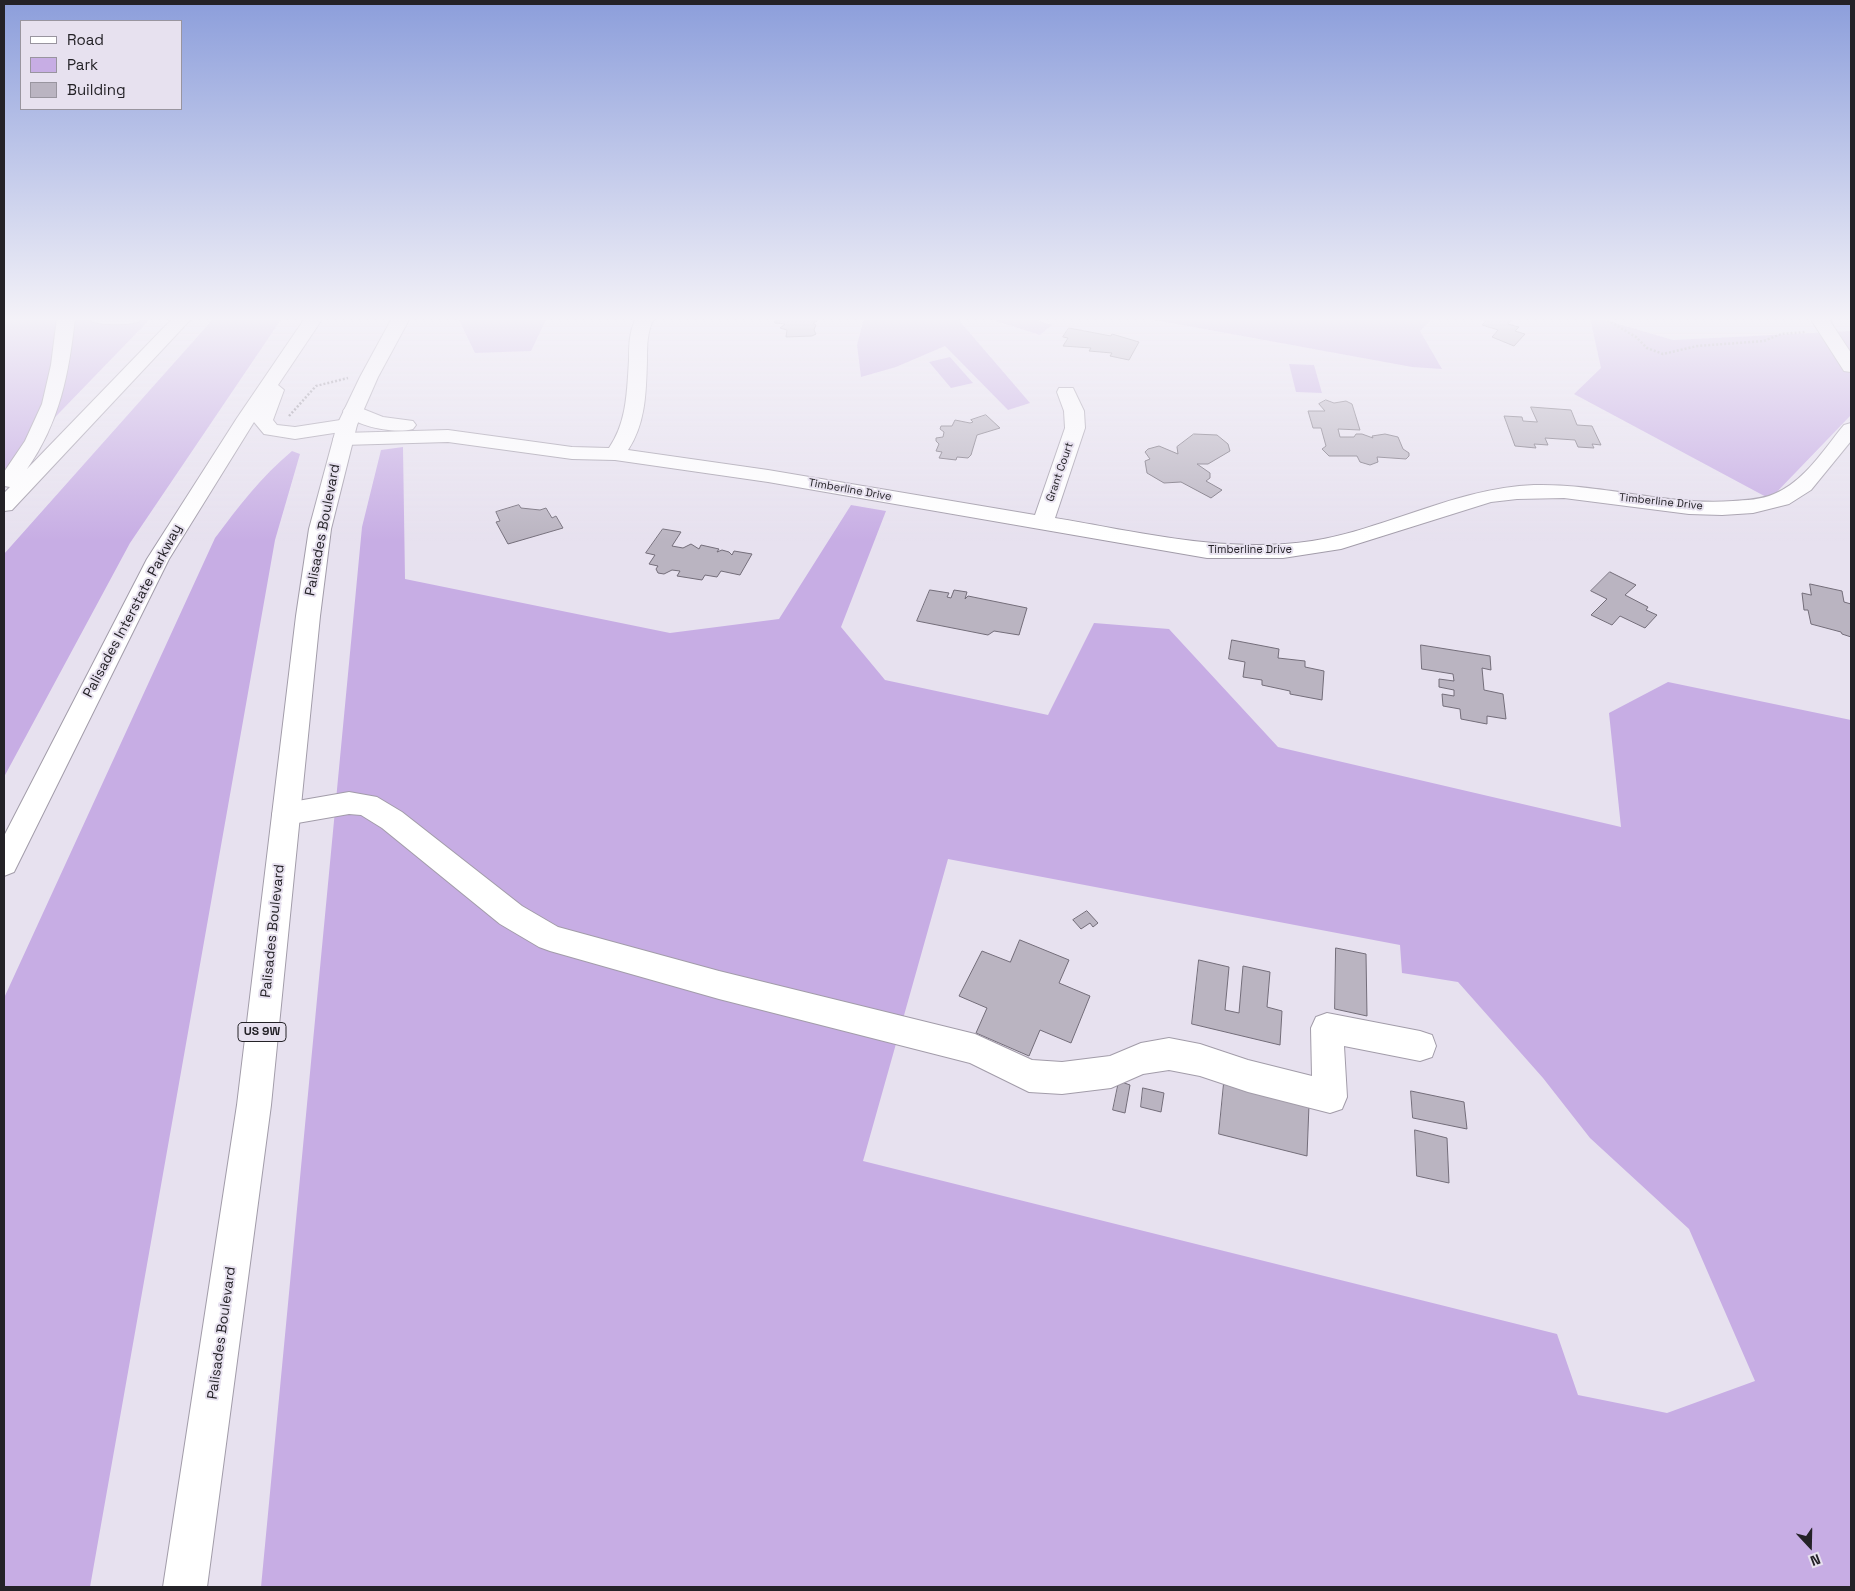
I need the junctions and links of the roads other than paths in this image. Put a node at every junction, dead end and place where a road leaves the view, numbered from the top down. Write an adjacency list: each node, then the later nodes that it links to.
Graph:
1 (55, 392): 12 (main road)
2 (112, 392): 13 (main road)
3 (266, 392): 16 (main road, Palisades Interstate Parkway)
4 (275, 392): 8 (main road)
5 (362, 392): 8 (main road, Palisades Boulevard / US 9W)
6 (634, 392): 11 (main road)
7 (1066, 392): 14 (main road, Grant Court)
8 (348, 425): 10 (main road, Timberline Drive); 10 (main road, Timberline Drive); 15 (main road, Palisades Boulevard / US 9W)
9 (1851, 428): 14 (main road, Timberline Drive)
10 (557, 445): 11 (main road, Timberline Drive)
11 (615, 454): 14 (main road, Timberline Drive)
12 (4, 486)
13 (4, 505)
14 (1042, 523)
15 (286, 814): 17 (main road); 18 (main road, Palisades Boulevard / US 9W)
16 (4, 864)
17 (1420, 1046)
18 (185, 1587)

